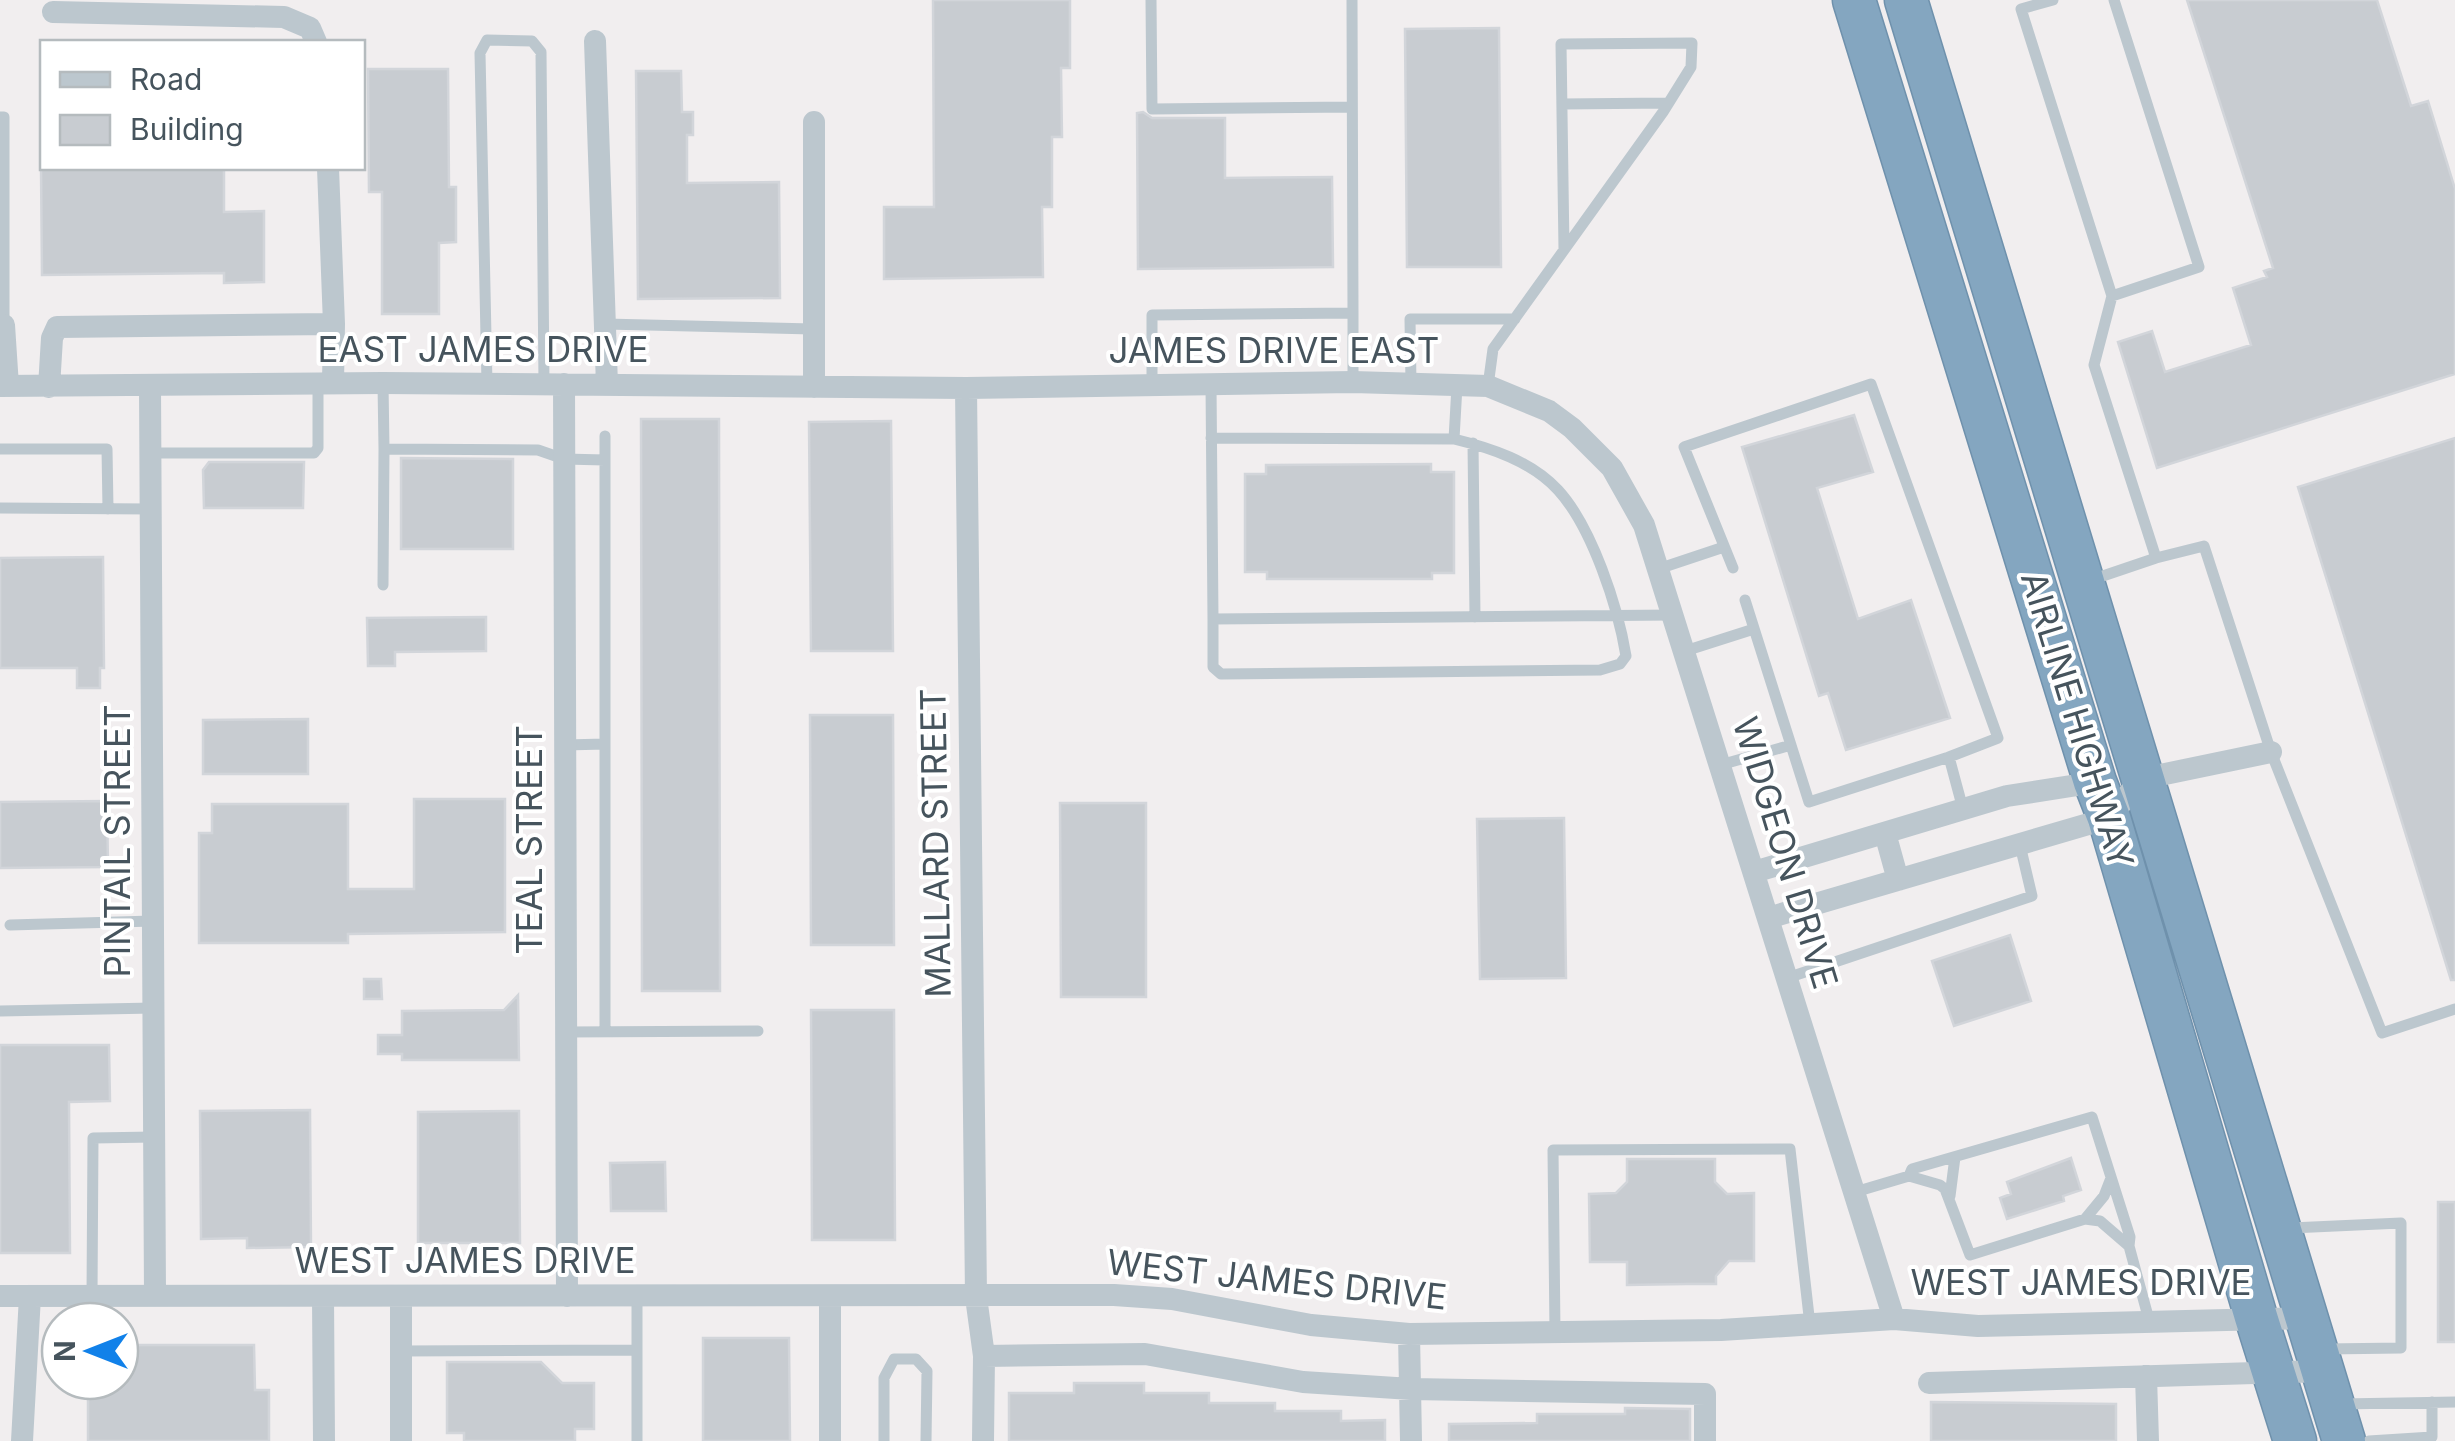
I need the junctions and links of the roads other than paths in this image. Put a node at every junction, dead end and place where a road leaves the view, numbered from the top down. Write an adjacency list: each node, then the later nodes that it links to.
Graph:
1 (1152, 0): 12 (lane)
2 (1352, 0): 12 (lane)
3 (1854, 0): 73 (highway, AIRLINE HIGHWAY)
4 (1906, 0): 57 (highway, AIRLINE HIGHWAY)
5 (2053, 0): 17 (lane)
6 (2114, 0): 17 (lane)
7 (53, 12): 8 (street)
8 (315, 40)
9 (594, 41): 21 (street)
10 (1668, 103): 11 (lane); 11 (lane); 16 (lane)
11 (1562, 104): 16 (lane)
12 (1352, 107): 18 (lane)
13 (0, 117): 22 (lane)
14 (814, 122): 23 (street)
15 (328, 170): 20 (street)
16 (1564, 250): 19 (lane)
17 (2112, 296): 54 (lane)
18 (1354, 313): 24 (lane); 32 (lane)
19 (1515, 319): 30 (lane); 36 (lane)
20 (334, 324): 25 (street); 37 (street)
21 (605, 324): 23 (lane); 31 (street)
22 (2, 325): 33 (street)
23 (812, 329): 38 (street)
24 (1353, 382): 29 (street, JAMES DRIVE EAST); 30 (street, JAMES DRIVE EAST)
25 (325, 383): 26 (street, EAST JAMES DRIVE); 34 (street, EAST JAMES DRIVE); 47 (lane)
26 (383, 383): 27 (street, EAST JAMES DRIVE); 46 (lane)
27 (486, 384): 28 (street, EAST JAMES DRIVE); 28 (lane)
28 (554, 384): 31 (street, EAST JAMES DRIVE); 48 (street, TEAL STREET)
29 (1211, 384): 32 (street, JAMES DRIVE EAST); 42 (lane)
30 (1411, 384): 35 (street, JAMES DRIVE EAST)
31 (607, 385): 38 (street, EAST JAMES DRIVE)
32 (1152, 385): 39 (street, JAMES DRIVE EAST)
33 (4, 386): 37 (street, EAST JAMES DRIVE)
34 (150, 386): 37 (street, EAST JAMES DRIVE); 47 (street, PINTAIL STREET)
35 (1458, 386): 36 (street, JAMES DRIVE EAST); 43 (lane)
36 (1488, 386): 40 (street, JAMES DRIVE EAST)
37 (49, 387)
38 (814, 387): 39 (street, EAST JAMES DRIVE)
39 (966, 388): 107 (street, MALLARD STREET)
40 (1572, 428): 56 (street, WIDGEON DRIVE)
41 (605, 436): 49 (lane)
42 (1211, 438): 43 (lane); 63 (lane)
43 (1454, 439): 44 (lane)
44 (1473, 443): 60 (lane); 62 (lane)
45 (0, 449): 51 (lane)
46 (384, 449): 48 (lane); 58 (lane)
47 (150, 454): 52 (street, PINTAIL STREET)
48 (564, 460): 49 (lane); 66 (street, TEAL STREET)
49 (605, 460): 67 (lane)
50 (0, 508): 51 (lane)
51 (108, 509): 52 (lane)
52 (151, 509): 80 (street, PINTAIL STREET)
53 (1724, 547): 55 (lane); 56 (lane); 70 (lane)
54 (2156, 558): 57 (lane); 69 (lane)
55 (1733, 568)
56 (1658, 569): 61 (street, WIDGEON DRIVE)
57 (2082, 582): 72 (highway, AIRLINE HIGHWAY)
58 (383, 585)
59 (1745, 600): 64 (lane)
60 (1620, 616): 61 (lane); 62 (lane); 63 (lane)
61 (1674, 616): 65 (street, WIDGEON DRIVE)
62 (1475, 617): 63 (lane)
63 (1213, 619)
64 (1754, 629): 65 (lane); 68 (lane)
65 (1685, 651): 71 (street, WIDGEON DRIVE)
66 (565, 744): 67 (lane); 87 (street, TEAL STREET)
67 (605, 744): 88 (lane)
68 (1791, 745): 70 (lane); 71 (lane)
69 (2270, 752): 72 (street); 84 (lane)
70 (1949, 757): 74 (lane)
71 (1720, 765): 77 (street, WIDGEON DRIVE)
72 (2142, 779): 73 (street); 73 (street); 96 (highway, AIRLINE HIGHWAY)
73 (2102, 800): 74 (street); 76 (street); 96 (highway, AIRLINE HIGHWAY)
74 (1963, 809): 75 (street)
75 (1886, 833): 77 (street); 78 (street)
76 (2020, 845): 78 (street); 82 (lane)
77 (1754, 872): 79 (street, WIDGEON DRIVE)
78 (1898, 880): 79 (street)
79 (1768, 918): 82 (street, WIDGEON DRIVE)
80 (153, 921): 81 (lane); 83 (street, PINTAIL STREET)
81 (10, 926)
82 (1787, 978): 93 (street, WIDGEON DRIVE)
83 (154, 1008): 85 (lane); 89 (street, PINTAIL STREET)
84 (2455, 1009)
85 (0, 1011)
86 (758, 1031): 88 (lane)
87 (566, 1032): 88 (lane); 104 (street, TEAL STREET)
88 (605, 1032)
89 (154, 1137): 100 (lane); 101 (street, PINTAIL STREET)
90 (1954, 1157): 91 (lane); 92 (lane); 94 (lane)
91 (1908, 1176): 93 (lane); 94 (lane)
92 (2111, 1178): 95 (lane); 97 (lane)
93 (1854, 1192): 108 (street, WIDGEON DRIVE)
94 (1950, 1196): 95 (lane)
95 (2085, 1219): 97 (lane)
96 (2255, 1230): 116 (highway, AIRLINE HIGHWAY); 116 (lane)
97 (2129, 1246): 109 (lane)
98 (0, 1296): 99 (street, WEST JAMES DRIVE)
99 (30, 1296): 100 (street, WEST JAMES DRIVE); 122 (street)
100 (92, 1296): 101 (street, WEST JAMES DRIVE)
101 (155, 1296): 102 (street, WEST JAMES DRIVE)
102 (323, 1296): 103 (street, WEST JAMES DRIVE); 123 (street)
103 (401, 1296): 104 (street, WEST JAMES DRIVE); 114 (street)
104 (567, 1296): 105 (street, WEST JAMES DRIVE)
105 (637, 1296): 106 (street, WEST JAMES DRIVE); 113 (lane)
106 (830, 1297): 107 (street, WEST JAMES DRIVE); 126 (street)
107 (976, 1297): 112 (street, WEST JAMES DRIVE); 115 (street, MALLARD STREET)
108 (1894, 1319): 109 (street, WEST JAMES DRIVE); 110 (street, WEST JAMES DRIVE)
109 (2149, 1320): 116 (street, WEST JAMES DRIVE)
110 (1810, 1324): 111 (street, WEST JAMES DRIVE); 111 (lane)
111 (1556, 1332): 112 (street, WEST JAMES DRIVE)
112 (1410, 1334): 119 (street)
113 (637, 1350): 114 (lane); 125 (lane)
114 (401, 1351): 124 (street)
115 (984, 1356): 119 (street); 129 (street, MALLARD STREET)
116 (2300, 1362): 117 (street); 120 (lane); 133 (highway, AIRLINE HIGHWAY)
117 (2146, 1376): 118 (street); 132 (street)
118 (1929, 1383)
119 (1411, 1389): 130 (street); 131 (street)
120 (2432, 1402): 121 (lane); 134 (lane)
121 (2455, 1402)
122 (22, 1441)
123 (324, 1441)
124 (401, 1441)
125 (636, 1441)
126 (830, 1441)
127 (884, 1441): 128 (lane)
128 (926, 1441)
129 (983, 1441)
130 (1411, 1441)
131 (1705, 1441)
132 (2148, 1441)
133 (2296, 1441)
134 (2369, 1441)

